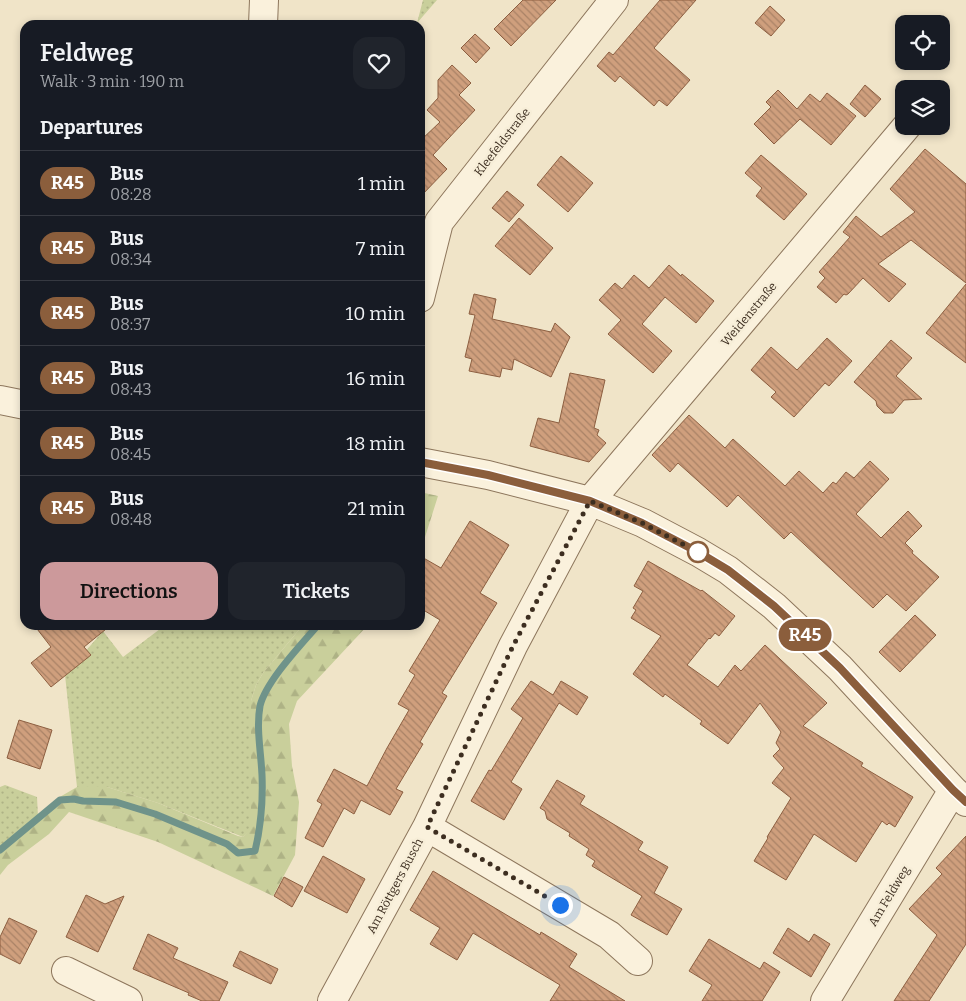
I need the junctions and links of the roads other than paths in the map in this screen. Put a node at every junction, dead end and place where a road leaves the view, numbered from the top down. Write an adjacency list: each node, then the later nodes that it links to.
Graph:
1 (264, 0): 3 (street)
2 (614, 0): 5 (street, Kleefeldstraße)
3 (263, 20)
4 (899, 135): 9 (street, Weidenstraße)
5 (425, 278)
6 (0, 400): 7 (street)
7 (20, 404)
8 (425, 463): 9 (street)
9 (590, 501): 10 (street); 11 (street, Am Röttgers Busch)
10 (959, 796): 16 (street, Am Feldweg)
11 (427, 827): 12 (street); 15 (street, Am Röttgers Busch)
12 (638, 961)
13 (66, 971): 14 (street)
14 (128, 1001)
15 (332, 1001)
16 (825, 1001)

